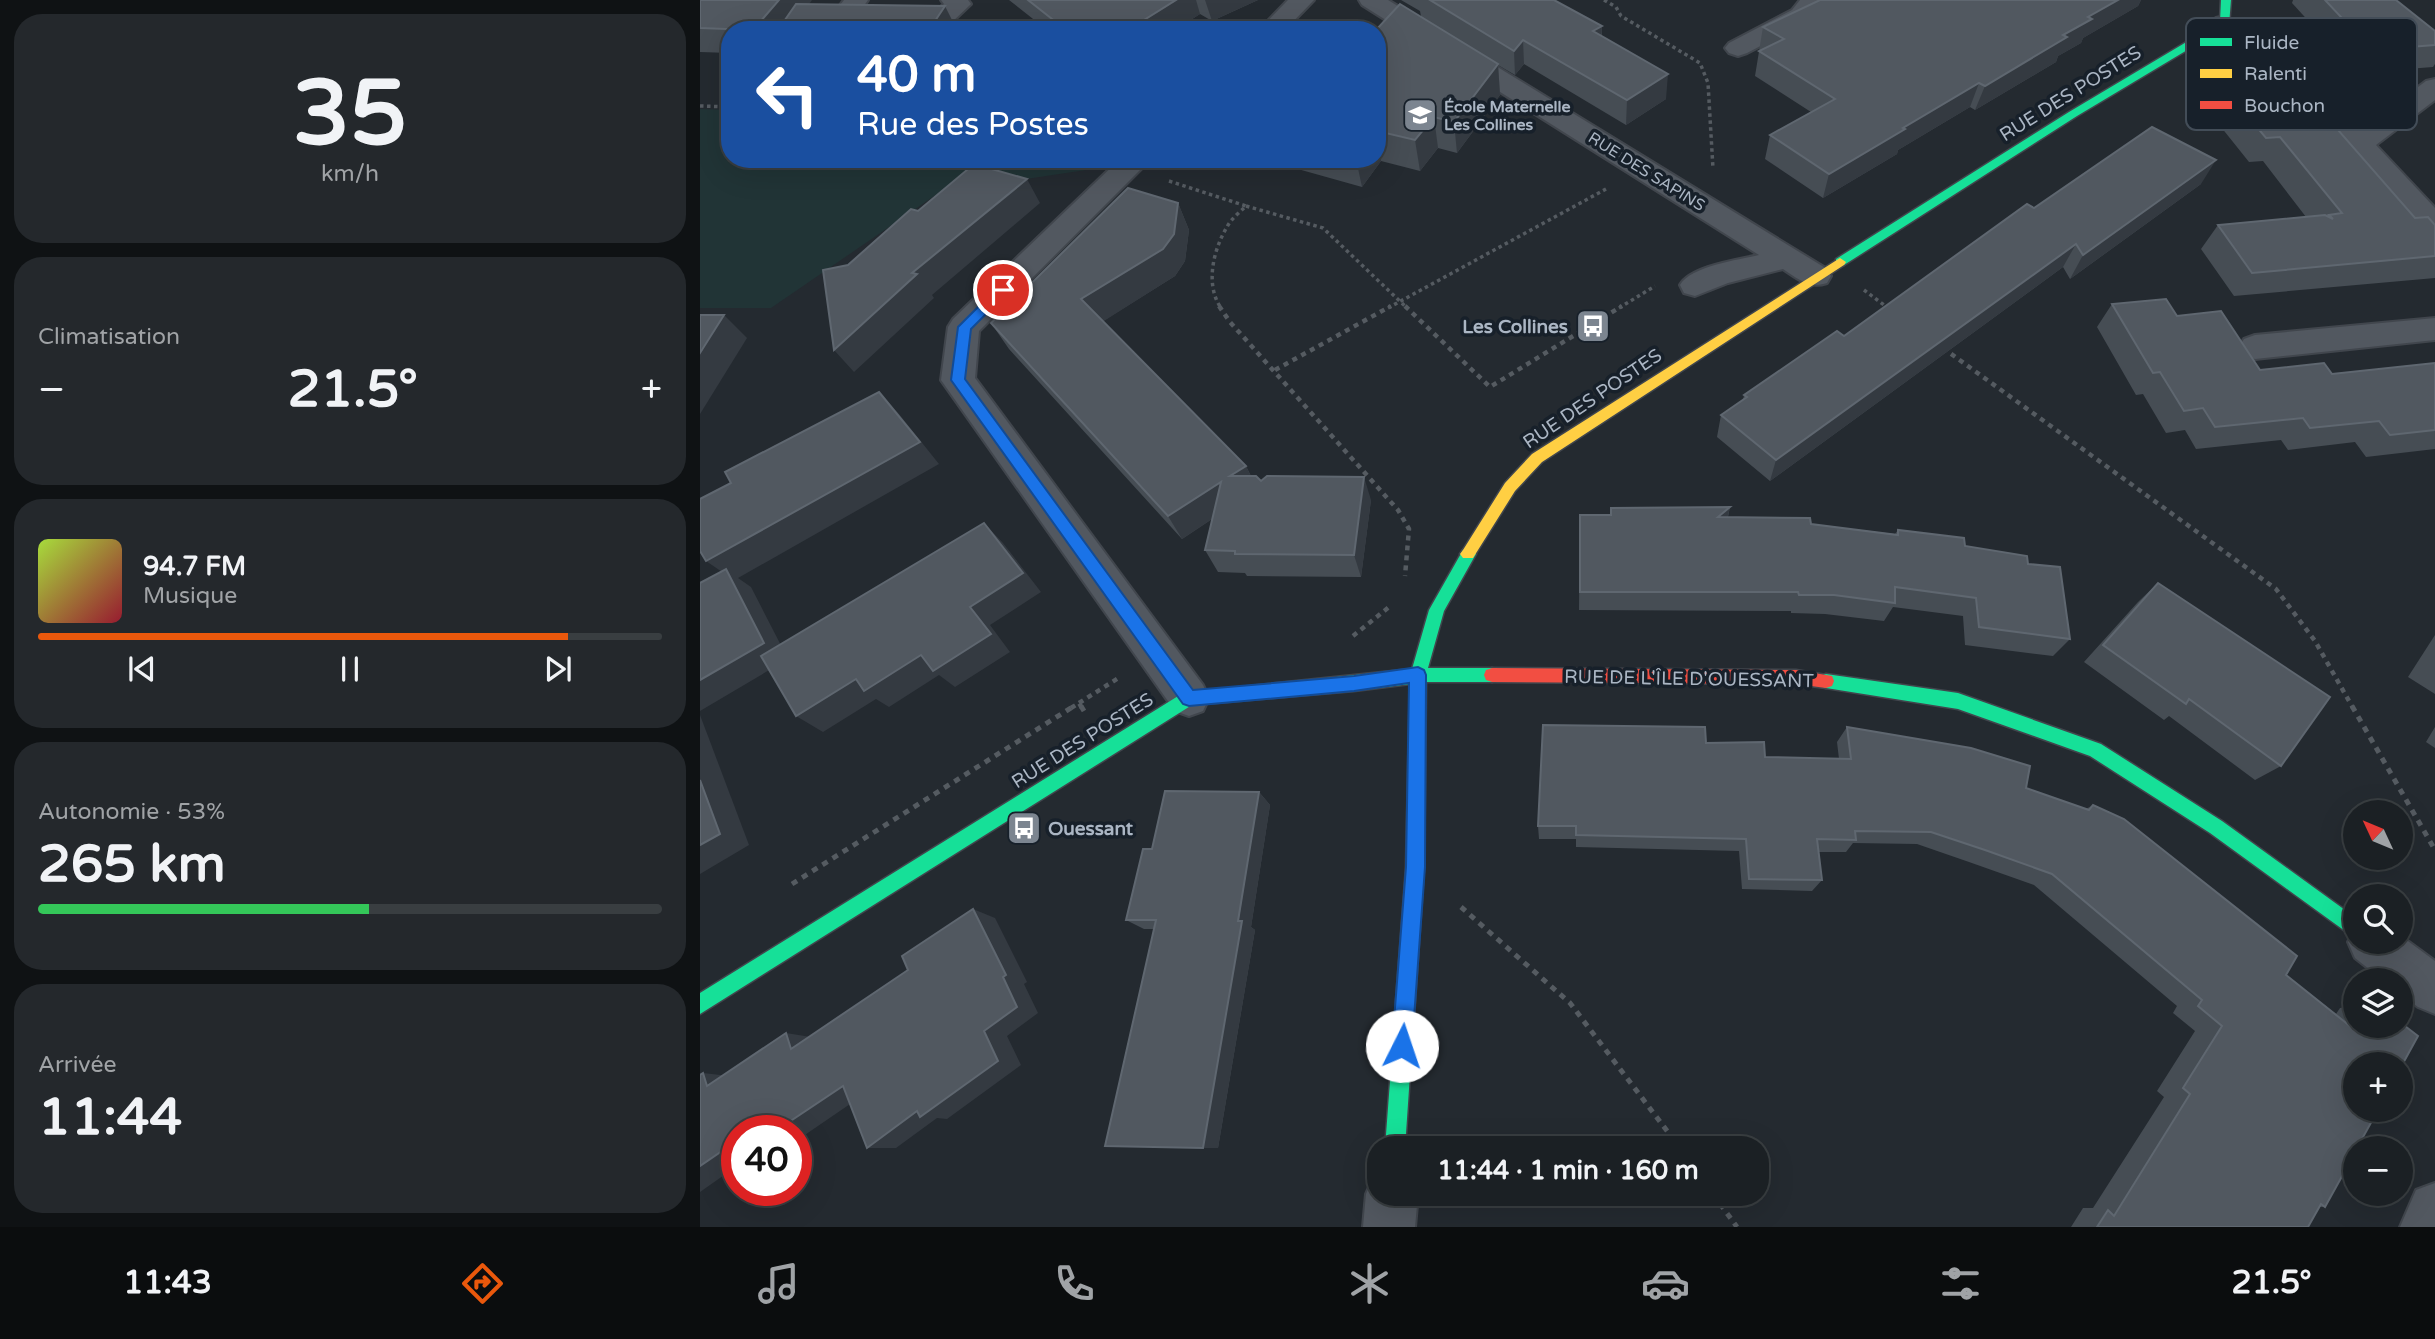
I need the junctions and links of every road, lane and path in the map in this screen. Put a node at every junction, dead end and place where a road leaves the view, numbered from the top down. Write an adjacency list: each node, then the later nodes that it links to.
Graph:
1 (856, 0): 2 (street)
2 (953, 0)
3 (1302, 0): 9 (street)
4 (1371, 0): 21 (street, RUE DES SAPINS)
5 (1604, 0): 8 (path)
6 (1616, 0): 8 (path)
7 (1812, 0): 11 (street)
8 (1616, 7): 23 (path)
9 (1280, 21)
10 (2186, 38): 26 (street, RUE DES POSTES)
11 (1738, 48)
12 (2435, 87): 13 (street)
13 (2417, 101)
14 (700, 106): 15 (path)
15 (721, 107)
16 (2347, 130): 18 (street)
17 (2379, 130): 18 (street)
18 (2361, 144): 24 (street)
19 (1129, 168): 36 (street)
20 (1144, 168): 22 (path)
21 (1643, 168): 23 (street, RUE DES SAPINS); 28 (path)
22 (1247, 206): 28 (path); 33 (path)
23 (1716, 214): 25 (street, RUE DES SAPINS)
24 (2435, 226)
25 (1787, 258): 26 (street, RUE DES SAPINS); 27 (street)
26 (1824, 272): 29 (path); 35 (street, RUE DES POSTES)
27 (1680, 282): 28 (path)
28 (1401, 302): 33 (path)
29 (1899, 315)
30 (2435, 329): 32 (street)
31 (1932, 340): 37 (path)
32 (2255, 347)
33 (1275, 370): 34 (path)
34 (1404, 579)
35 (1418, 675): 36 (street, RUE DES POSTES); 38 (street); 39 (street, RUE DE L'ÎLE D'OUESSANT)
36 (1189, 698): 42 (street, RUE DES POSTES)
37 (2435, 850)
38 (1415, 867): 43 (street); 44 (path)
39 (2343, 920)
40 (2387, 954): 41 (street)
41 (2435, 990)
42 (700, 1004)
43 (1396, 1136)
44 (1671, 1136)
45 (1391, 1206): 48 (street)
46 (1722, 1206): 49 (path)
47 (2435, 1209): 50 (street)
48 (1389, 1227)
49 (1737, 1227)
50 (2426, 1227)

